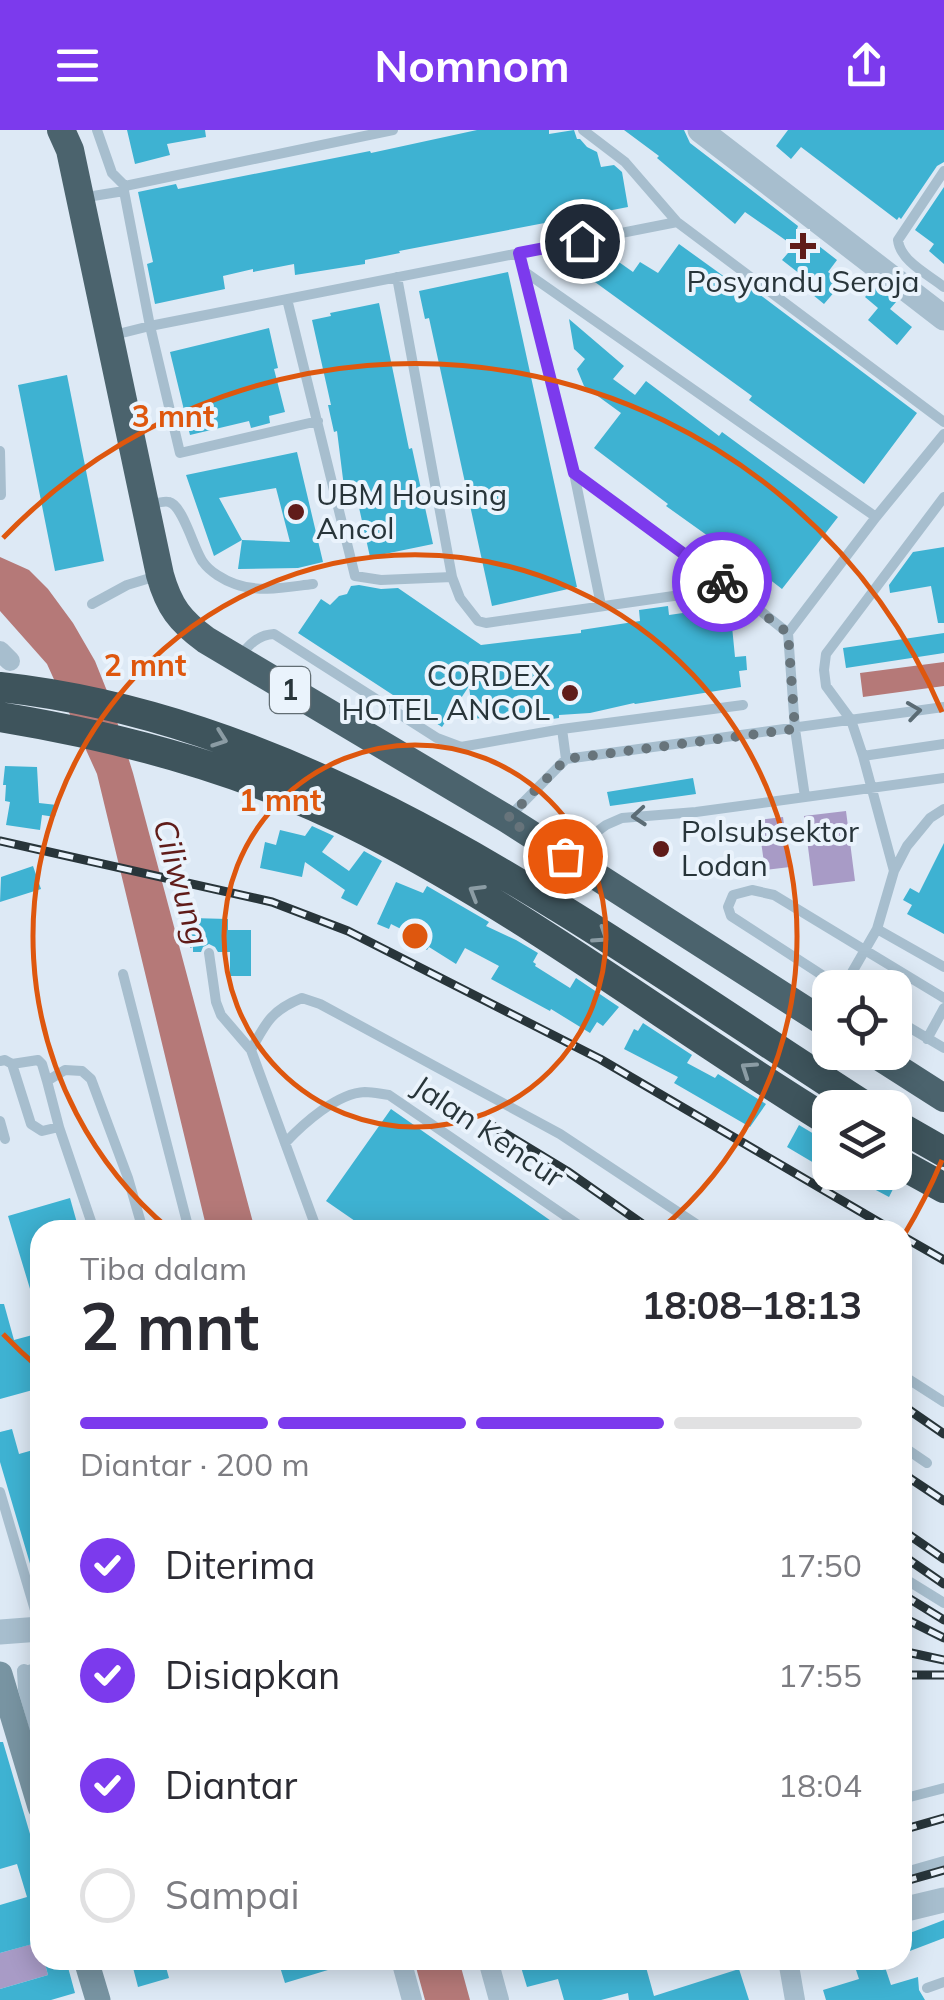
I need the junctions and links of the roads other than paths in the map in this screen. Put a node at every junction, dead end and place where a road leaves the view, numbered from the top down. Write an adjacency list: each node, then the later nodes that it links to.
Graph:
1 (62, 130): 8 (highway, 1)
2 (97, 130): 7 (lane)
3 (393, 130): 7 (lane)
4 (583, 130): 9 (lane)
5 (700, 130): 15 (street)
6 (944, 171): 13 (lane)
7 (125, 188): 8 (lane); 16 (lane)
8 (81, 198): 17 (highway, 1)
9 (676, 222): 10 (lane); 19 (lane)
10 (519, 253): 11 (lane); 12 (lane)
11 (525, 272): 22 (lane); 26 (lane)
12 (397, 277): 14 (lane); 28 (lane)
13 (944, 288)
14 (287, 299): 16 (lane); 18 (lane)
15 (944, 318)
16 (150, 326): 17 (lane); 18 (lane)
17 (110, 336): 25 (highway, 1)
18 (318, 421): 28 (lane)
19 (944, 422)
20 (944, 434): 26 (lane)
21 (0, 450): 23 (lane)
22 (574, 473): 30 (lane); 32 (lane)
23 (1, 495)
24 (944, 496): 39 (lane)
25 (145, 506): 27 (highway, 1); 29 (lane)
26 (876, 517): 33 (lane)
27 (160, 575): 31 (lane); 34 (highway, 1)
28 (452, 577): 32 (lane)
29 (312, 584)
30 (729, 588): 32 (lane); 33 (lane)
31 (92, 604)
32 (601, 604)
33 (788, 633): 41 (lane)
34 (238, 659): 40 (lane); 49 (highway, 1)
35 (3, 666): 71 (highway, 1, one-way to 71)
36 (743, 705): 40 (lane)
37 (944, 707): 39 (lane, one-way to 37)
38 (0, 717): 73 (highway, one-way to 38)
39 (851, 720): 41 (lane); 43 (lane)
40 (562, 729): 44 (lane)
41 (795, 729): 44 (lane); 47 (lane)
42 (944, 744): 43 (lane)
43 (863, 756): 46 (lane)
44 (566, 759): 49 (lane)
45 (944, 778): 46 (lane)
46 (871, 789): 47 (lane); 51 (lane)
47 (805, 797): 50 (lane, one-way to 50)
48 (944, 809): 51 (lane)
49 (507, 819): 50 (highway, 1)
50 (565, 856): 63 (highway, 1)
51 (894, 870): 52 (lane)
52 (876, 929): 53 (lane); 54 (lane)
53 (900, 943): 56 (lane); 57 (lane)
54 (866, 949): 56 (lane); 58 (lane); 59 (lane)
55 (209, 954): 67 (lane)
56 (889, 963): 61 (lane)
57 (944, 966)
58 (815, 970)
59 (854, 970)
60 (123, 974): 84 (lane)
61 (944, 998)
62 (944, 1008): 65 (lane)
63 (812, 1010)
64 (912, 1030): 65 (lane)
65 (927, 1039): 66 (lane)
66 (944, 1048)
67 (251, 1050): 78 (lane); 87 (lane)
68 (6, 1062): 70 (lane); 75 (lane)
69 (900, 1070): 72 (highway)
70 (47, 1081): 75 (lane); 83 (lane)
71 (840, 1090)
72 (944, 1098)
73 (812, 1110)
74 (0, 1121): 77 (lane)
75 (59, 1127): 82 (lane)
76 (912, 1134): 79 (highway)
77 (6, 1139)
78 (285, 1144): 85 (lane); 86 (lane, Jalan Kencur)
79 (944, 1152)
80 (912, 1170): 81 (highway)
81 (944, 1188)
82 (91, 1220)
83 (140, 1220)
84 (187, 1220)
85 (313, 1220)
86 (571, 1220)
87 (690, 1220)
88 (912, 1381): 89 (lane)
89 (944, 1402)
90 (912, 1453): 91 (lane)
91 (927, 1463)
92 (0, 1492): 94 (lane)
93 (912, 1584): 95 (lane)
94 (30, 1596)
95 (944, 1602)
96 (30, 1632): 97 (street)
97 (0, 1636)
98 (12, 1672): 99 (street); 100 (main road)
99 (30, 1706)
100 (30, 1750)
101 (944, 1788): 102 (lane)
102 (912, 1796)
103 (944, 1861): 104 (lane)
104 (912, 1870)
105 (944, 1900): 106 (street)
106 (912, 1908)
107 (89, 1970): 113 (main road)
108 (404, 1970): 114 (street)
109 (491, 1970): 115 (street)
110 (790, 1970): 116 (street)
111 (944, 1982): 112 (lane)
112 (927, 1988)
113 (98, 2000)
114 (412, 2000)
115 (499, 2000)
116 (795, 2000)

